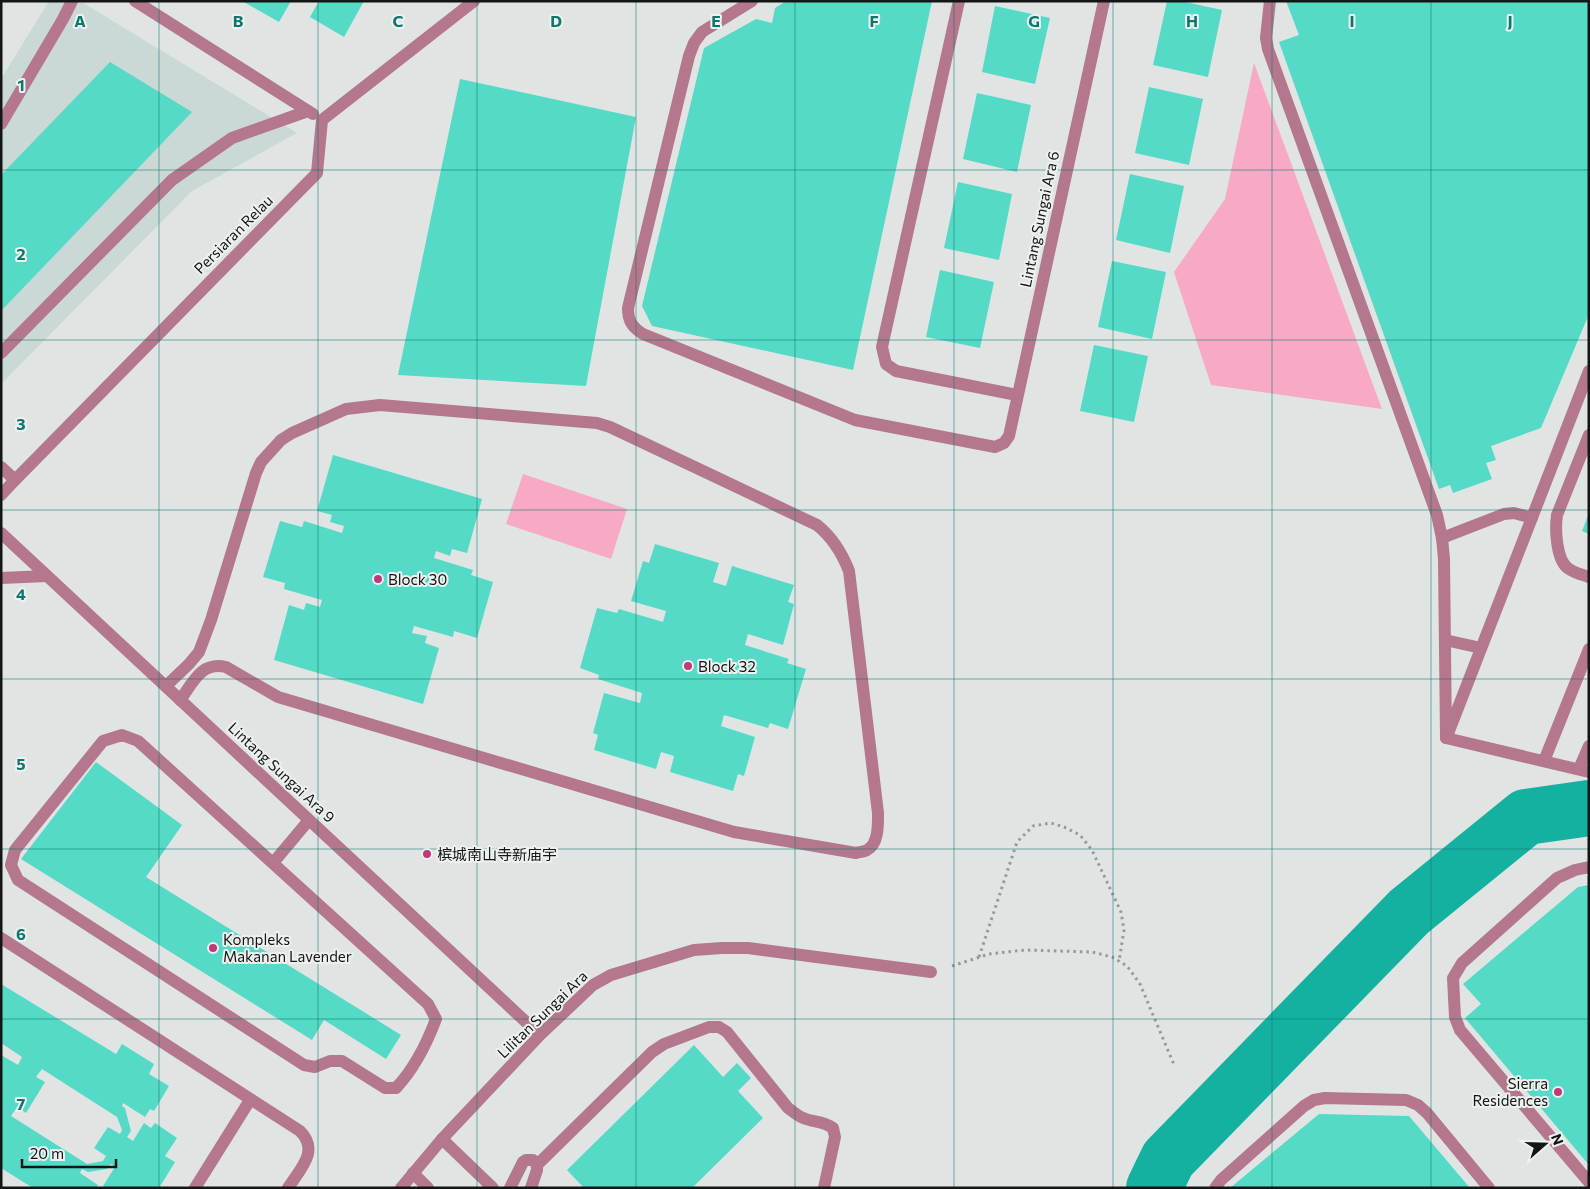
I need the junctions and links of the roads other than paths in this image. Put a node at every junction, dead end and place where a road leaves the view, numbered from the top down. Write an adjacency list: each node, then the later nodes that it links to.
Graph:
1 (72, 1): 10 (street)
2 (135, 1): 8 (street)
3 (474, 1): 9 (street)
4 (752, 1): 13 (street, Lintang Sungai Ara 6)
5 (959, 1): 13 (street)
6 (1104, 1): 13 (street, Lintang Sungai Ara 6)
7 (1270, 1): 20 (street)
8 (308, 111): 9 (street); 11 (street)
9 (322, 120): 16 (street, Persiaran Relau)
10 (1, 124)
11 (1, 353)
12 (1589, 371): 18 (street)
13 (1017, 395)
14 (1589, 435): 22 (street)
15 (1, 467): 16 (street)
16 (15, 480): 17 (street, Persiaran Relau)
17 (1, 495)
18 (1532, 518): 20 (street); 25 (street)
19 (1, 533): 21 (street, Lintang Sungai Ara 9)
20 (1442, 538): 24 (street)
21 (47, 576): 23 (street); 27 (street, Lintang Sungai Ara 9)
22 (1589, 577)
23 (1, 578)
24 (1445, 640): 25 (street); 29 (street)
25 (1481, 648): 29 (street)
26 (1589, 649): 31 (street)
27 (166, 686): 28 (street, Lintang Sungai Ara 9); 28 (street)
28 (180, 700): 33 (street, Lintang Sungai Ara 9)
29 (1446, 738): 31 (street)
30 (1589, 746): 32 (street)
31 (1544, 761): 32 (street)
32 (1584, 771)
33 (309, 820): 34 (street); 38 (street, Lintang Sungai Ara 9)
34 (273, 863): 34 (street)
35 (1589, 867): 43 (street)
36 (1, 938): 39 (street)
37 (931, 972): 38 (street, Lilitan Sungai Ara)
38 (540, 1035): 40 (street, Lilitan Sungai Ara)
39 (250, 1100): 44 (street); 45 (street)
40 (442, 1139): 42 (street, Lilitan Sungai Ara); 48 (street)
41 (537, 1165): 49 (street); 50 (street); 51 (street)
42 (413, 1174): 46 (street, Lilitan Sungai Ara); 47 (street)
43 (1589, 1182)
44 (195, 1188)
45 (288, 1188)
46 (401, 1188)
47 (428, 1188)
48 (493, 1188)
49 (510, 1188)
50 (530, 1188)
51 (824, 1188)
52 (1215, 1188): 53 (street)
53 (1489, 1188)

